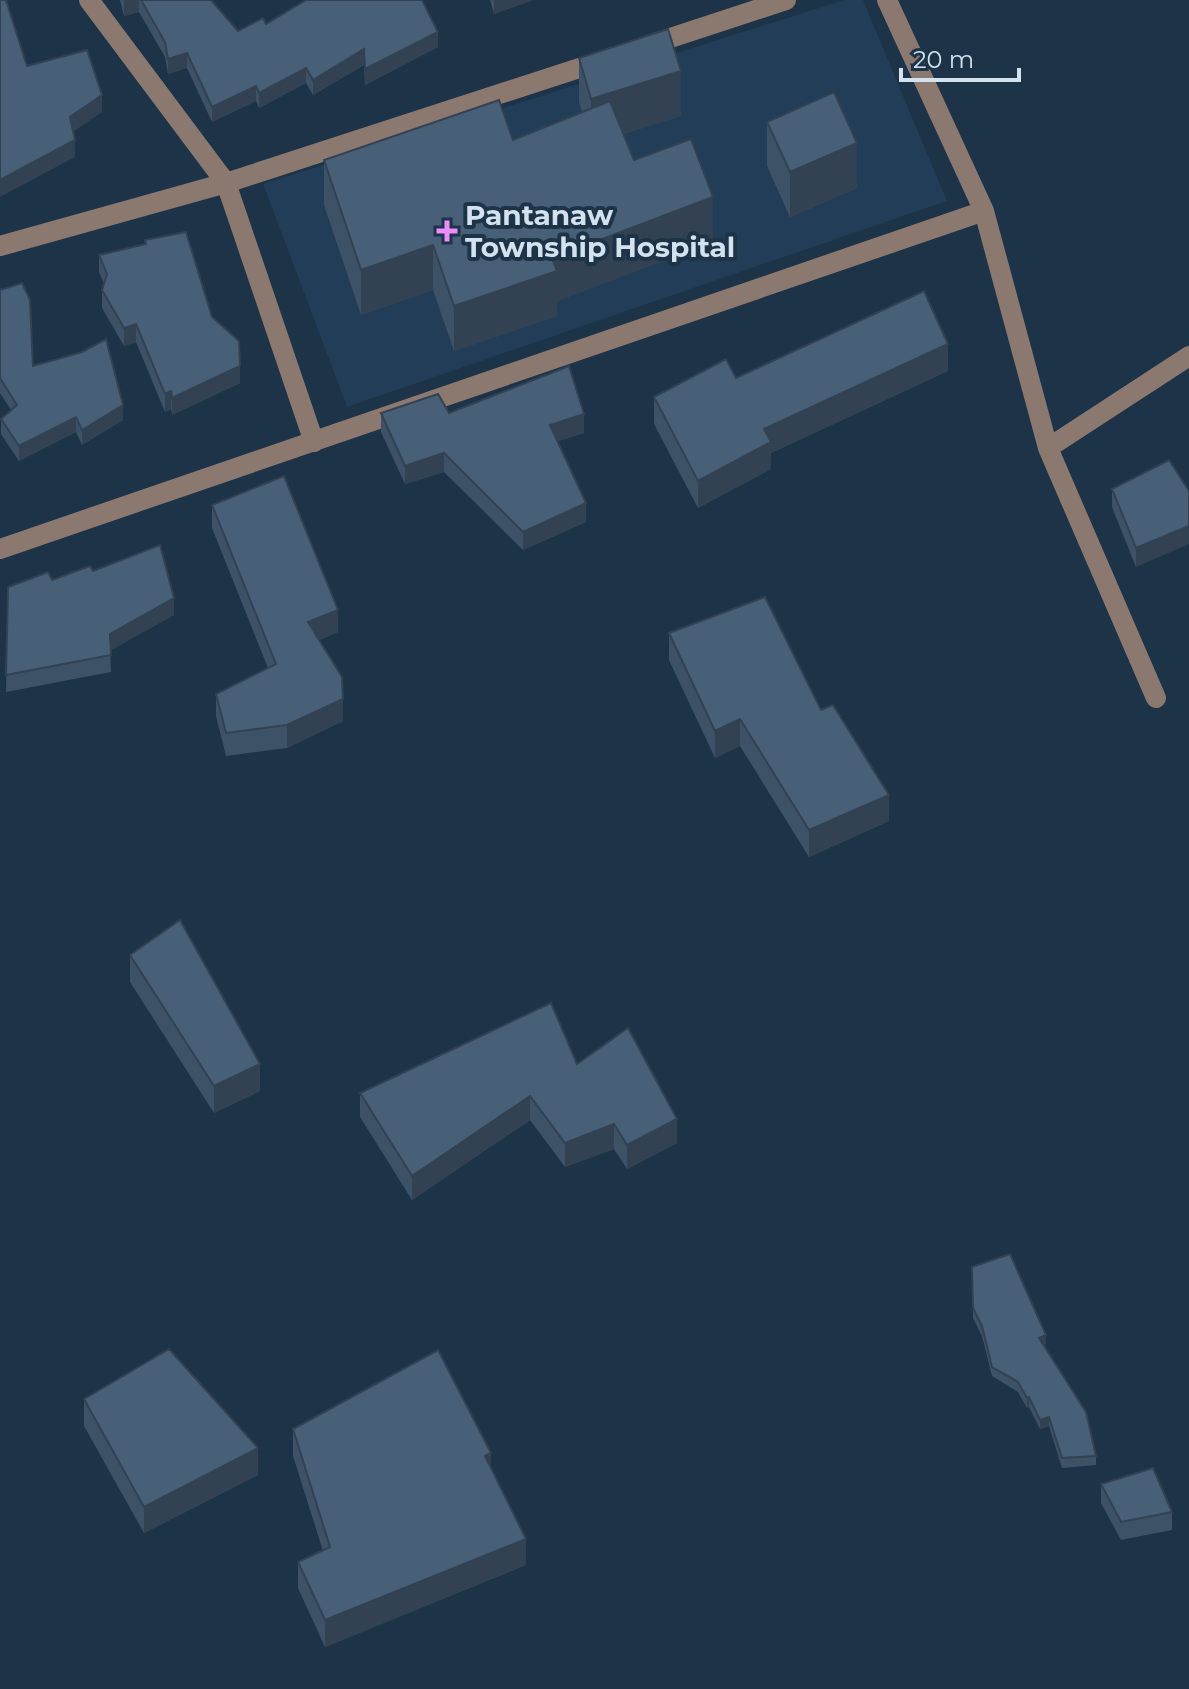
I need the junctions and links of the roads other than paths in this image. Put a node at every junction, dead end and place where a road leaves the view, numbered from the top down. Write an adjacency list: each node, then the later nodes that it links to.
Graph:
1 (89, 0): 4 (street)
2 (786, 0): 4 (street)
3 (887, 0): 5 (street)
4 (226, 183): 6 (street); 8 (street)
5 (984, 211): 8 (street); 9 (street)
6 (0, 246)
7 (1189, 356): 9 (street)
8 (314, 442): 10 (street)
9 (1048, 448): 11 (street)
10 (0, 549)
11 (1156, 698)

